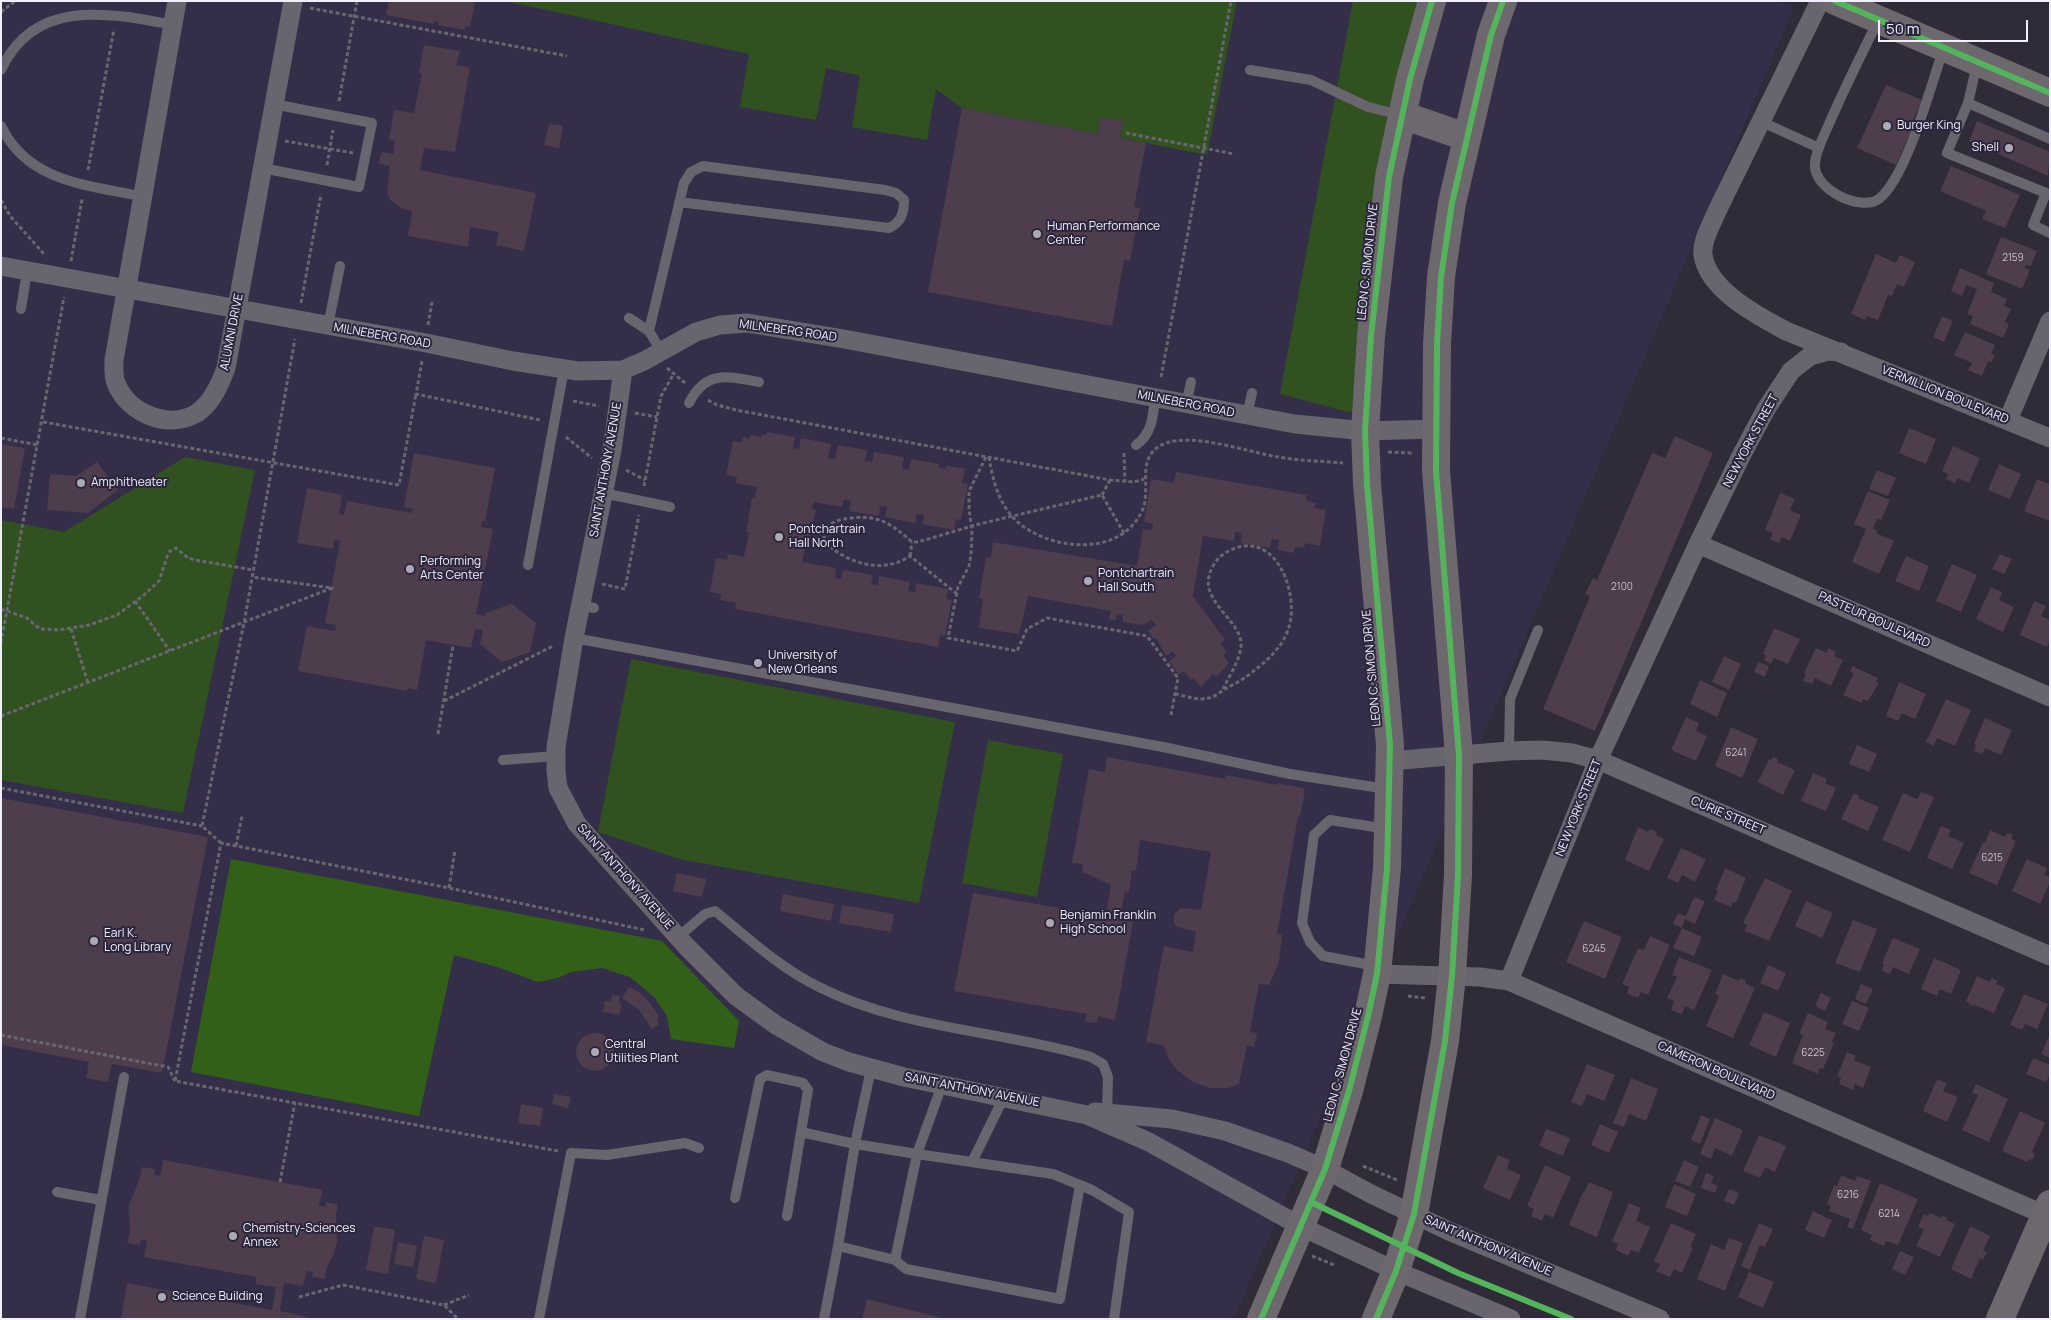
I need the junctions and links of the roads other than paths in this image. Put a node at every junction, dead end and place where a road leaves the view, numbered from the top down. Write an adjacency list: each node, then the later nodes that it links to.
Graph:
1 (177, 1): 8 (street, ALUMNI DRIVE)
2 (1432, 1): 16 (main road, LEON C. SIMON DRIVE)
3 (1503, 1): 19 (main road)
4 (1820, 1): 17 (street)
5 (1835, 1): 7 (main road)
6 (293, 3): 15 (street, ALUMNI DRIVE)
7 (1878, 20): 9 (main road); 21 (lane)
8 (173, 25): 11 (lane); 24 (street, ALUMNI DRIVE)
9 (1944, 48): 10 (main road); 21 (lane)
10 (1978, 63): 13 (main road); 14 (lane)
11 (1, 70)
12 (1250, 70): 16 (lane)
13 (2050, 93)
14 (1968, 103): 20 (lane); 23 (lane)
15 (273, 104): 22 (street, ALUMNI DRIVE); 22 (lane)
16 (1402, 115): 19 (main road); 52 (main road, LEON C. SIMON DRIVE)
17 (1760, 121): 21 (lane); 37 (street)
18 (1, 126): 24 (lane)
19 (1466, 137): 50 (main road)
20 (2050, 139)
21 (1819, 148)
22 (262, 168): 32 (street, ALUMNI DRIVE)
23 (2048, 188): 26 (lane)
24 (144, 197): 30 (street, ALUMNI DRIVE)
25 (680, 202): 25 (lane); 36 (lane)
26 (2050, 232)
27 (1, 266): 29 (street, MILNEBERG ROAD)
28 (340, 266): 35 (lane)
29 (27, 271): 30 (street, MILNEBERG ROAD); 31 (lane)
30 (128, 289): 32 (street, MILNEBERG ROAD); 32 (street, ALUMNI DRIVE)
31 (21, 309)
32 (237, 309): 35 (street, MILNEBERG ROAD)
33 (629, 318): 36 (lane)
34 (2050, 321): 48 (street)
35 (328, 326): 39 (street, MILNEBERG ROAD)
36 (649, 331): 38 (lane)
37 (1841, 352): 48 (street, VERMILLION BOULEVARD); 55 (street, NEW YORK STREET)
38 (658, 353): 40 (street, MILNEBERG ROAD); 44 (street, MILNEBERG ROAD)
39 (564, 369): 40 (street, MILNEBERG ROAD); 56 (lane)
40 (623, 370): 53 (street, SAINT ANTHONY AVENUE)
41 (759, 382): 45 (lane)
42 (1191, 382): 46 (lane)
43 (1252, 393): 47 (lane)
44 (1155, 398): 46 (street, MILNEBERG ROAD); 51 (lane)
45 (689, 404)
46 (1186, 405): 47 (street, MILNEBERG ROAD)
47 (1247, 416): 52 (street, MILNEBERG ROAD)
48 (2008, 420): 49 (street, VERMILLION BOULEVARD)
49 (2050, 438)
50 (1436, 442): 52 (street, MILNEBERG ROAD); 61 (main road)
51 (1136, 446)
52 (1359, 448): 65 (main road, LEON C. SIMON DRIVE)
53 (603, 493): 54 (lane); 58 (street, SAINT ANTHONY AVENUE)
54 (670, 506)
55 (1698, 544): 59 (street, PASTEUR BOULEVARD); 64 (street, NEW YORK STREET)
56 (528, 565)
57 (1538, 630): 60 (lane)
58 (574, 638): 62 (street, SAINT ANTHONY AVENUE); 66 (lane)
59 (2050, 696)
60 (1509, 751): 61 (street, CURIE STREET); 64 (street, CURIE STREET)
61 (1459, 755): 65 (street, CURIE STREET); 71 (main road)
62 (556, 756): 63 (lane); 68 (street, SAINT ANTHONY AVENUE)
63 (502, 760)
64 (1598, 760): 69 (street, CURIE STREET); 72 (street, NEW YORK STREET)
65 (1390, 761): 66 (main road, LEON C. SIMON DRIVE)
66 (1389, 789): 67 (main road, LEON C. SIMON DRIVE)
67 (1388, 830): 70 (main road, LEON C. SIMON DRIVE); 70 (lane)
68 (678, 936): 73 (street, SAINT ANTHONY AVENUE); 78 (lane)
69 (2050, 956)
70 (1377, 970): 71 (street, CAMERON BOULEVARD); 84 (main road, LEON C. SIMON DRIVE)
71 (1452, 976): 72 (street, CAMERON BOULEVARD); 90 (main road)
72 (1509, 981): 89 (street, CAMERON BOULEVARD)
73 (871, 1069): 75 (street, SAINT ANTHONY AVENUE); 80 (lane)
74 (124, 1076): 88 (lane)
75 (942, 1085): 76 (street, SAINT ANTHONY AVENUE); 82 (lane)
76 (1004, 1097): 77 (street, SAINT ANTHONY AVENUE); 83 (lane)
77 (1057, 1108): 78 (street, SAINT ANTHONY AVENUE); 92 (street, SAINT ANTHONY AVENUE)
78 (1107, 1114): 84 (street, SAINT ANTHONY AVENUE)
79 (801, 1132): 80 (lane); 87 (lane); 91 (lane)
80 (854, 1144): 82 (lane); 93 (lane)
81 (699, 1148): 97 (lane)
82 (917, 1154): 83 (lane); 94 (lane)
83 (972, 1162): 85 (lane)
84 (1325, 1169): 90 (street, SAINT ANTHONY AVENUE); 92 (main road, LEON C. SIMON DRIVE)
85 (1080, 1185): 94 (lane); 99 (lane)
86 (57, 1192): 88 (lane)
87 (735, 1198)
88 (101, 1200): 96 (lane)
89 (2047, 1210): 104 (main road)
90 (1414, 1214): 95 (main road); 103 (street, SAINT ANTHONY AVENUE)
91 (787, 1216)
92 (1300, 1226): 95 (street, SAINT ANTHONY AVENUE); 100 (main road, LEON C. SIMON DRIVE)
93 (838, 1246): 94 (lane); 98 (lane)
94 (895, 1260)
95 (1396, 1271): 101 (main road); 102 (street, SAINT ANTHONY AVENUE)
96 (80, 1319)
97 (539, 1319)
98 (824, 1319)
99 (1114, 1319)
100 (1261, 1319)
101 (1376, 1319)
102 (1511, 1319)
103 (1660, 1319)
104 (2000, 1319)

